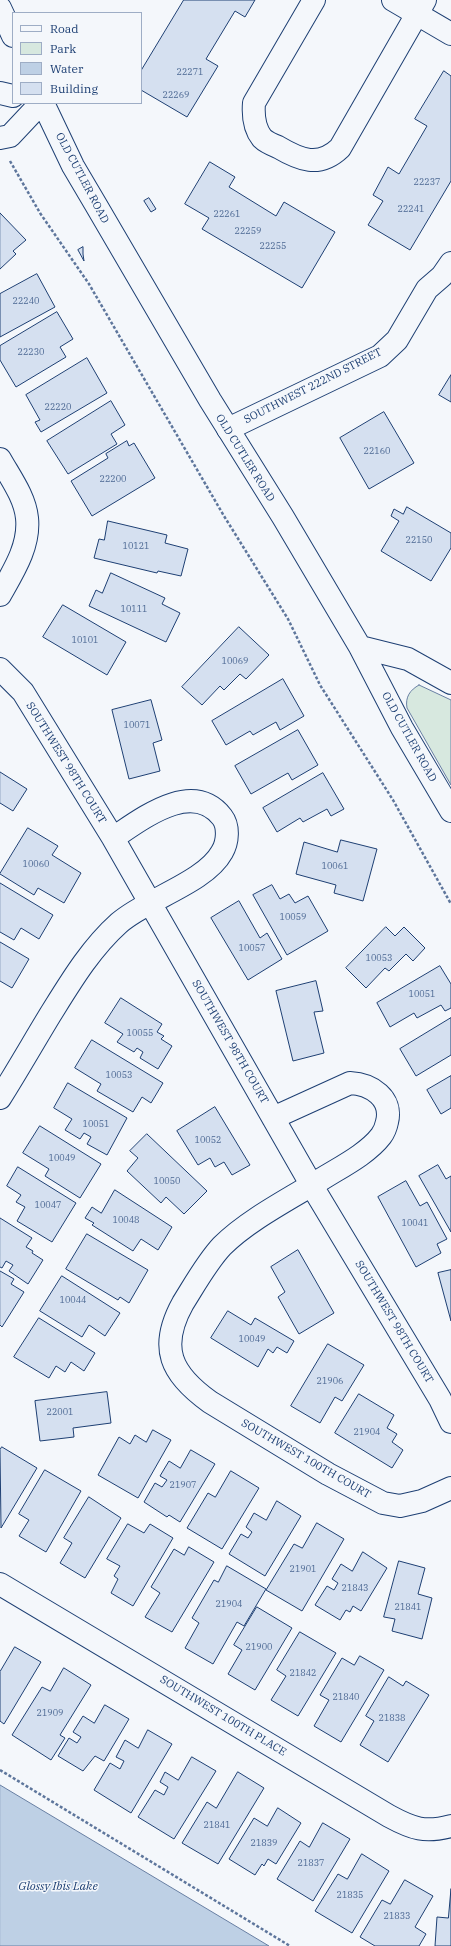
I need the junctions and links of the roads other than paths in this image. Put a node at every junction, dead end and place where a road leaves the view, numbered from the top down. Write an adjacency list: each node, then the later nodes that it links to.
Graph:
1 (314, 0): 3 (street)
2 (392, 0): 3 (street)
3 (421, 7): 6 (street)
4 (0, 8): 5 (street)
5 (12, 34)
6 (451, 34)
7 (0, 93): 8 (street)
8 (12, 96)
9 (41, 104): 11 (street)
10 (42, 104): 13 (street, OLD CUTLER ROAD)
11 (0, 138)
12 (451, 264): 13 (street, SOUTHWEST 222ND STREET)
13 (228, 429): 16 (street, OLD CUTLER ROAD)
14 (0, 459): 15 (street)
15 (0, 596)
16 (360, 647): 18 (street); 19 (street, OLD CUTLER ROAD)
17 (0, 669): 20 (street, SOUTHWEST 98TH COURT)
18 (451, 684)
19 (451, 811)
20 (113, 838): 21 (street, SOUTHWEST 98TH COURT); 21 (street)
21 (151, 902): 22 (street); 23 (street, SOUTHWEST 98TH COURT)
22 (0, 1098)
23 (274, 1118): 24 (street, SOUTHWEST 98TH COURT); 24 (street)
24 (312, 1186): 25 (street, SOUTHWEST 98TH COURT); 27 (street, SOUTHWEST 100TH COURT)
25 (446, 1396): 26 (street, SOUTHWEST 98TH COURT)
26 (451, 1422)
27 (451, 1488)
28 (0, 1584): 29 (street, SOUTHWEST 100TH PLACE)
29 (451, 1826)

